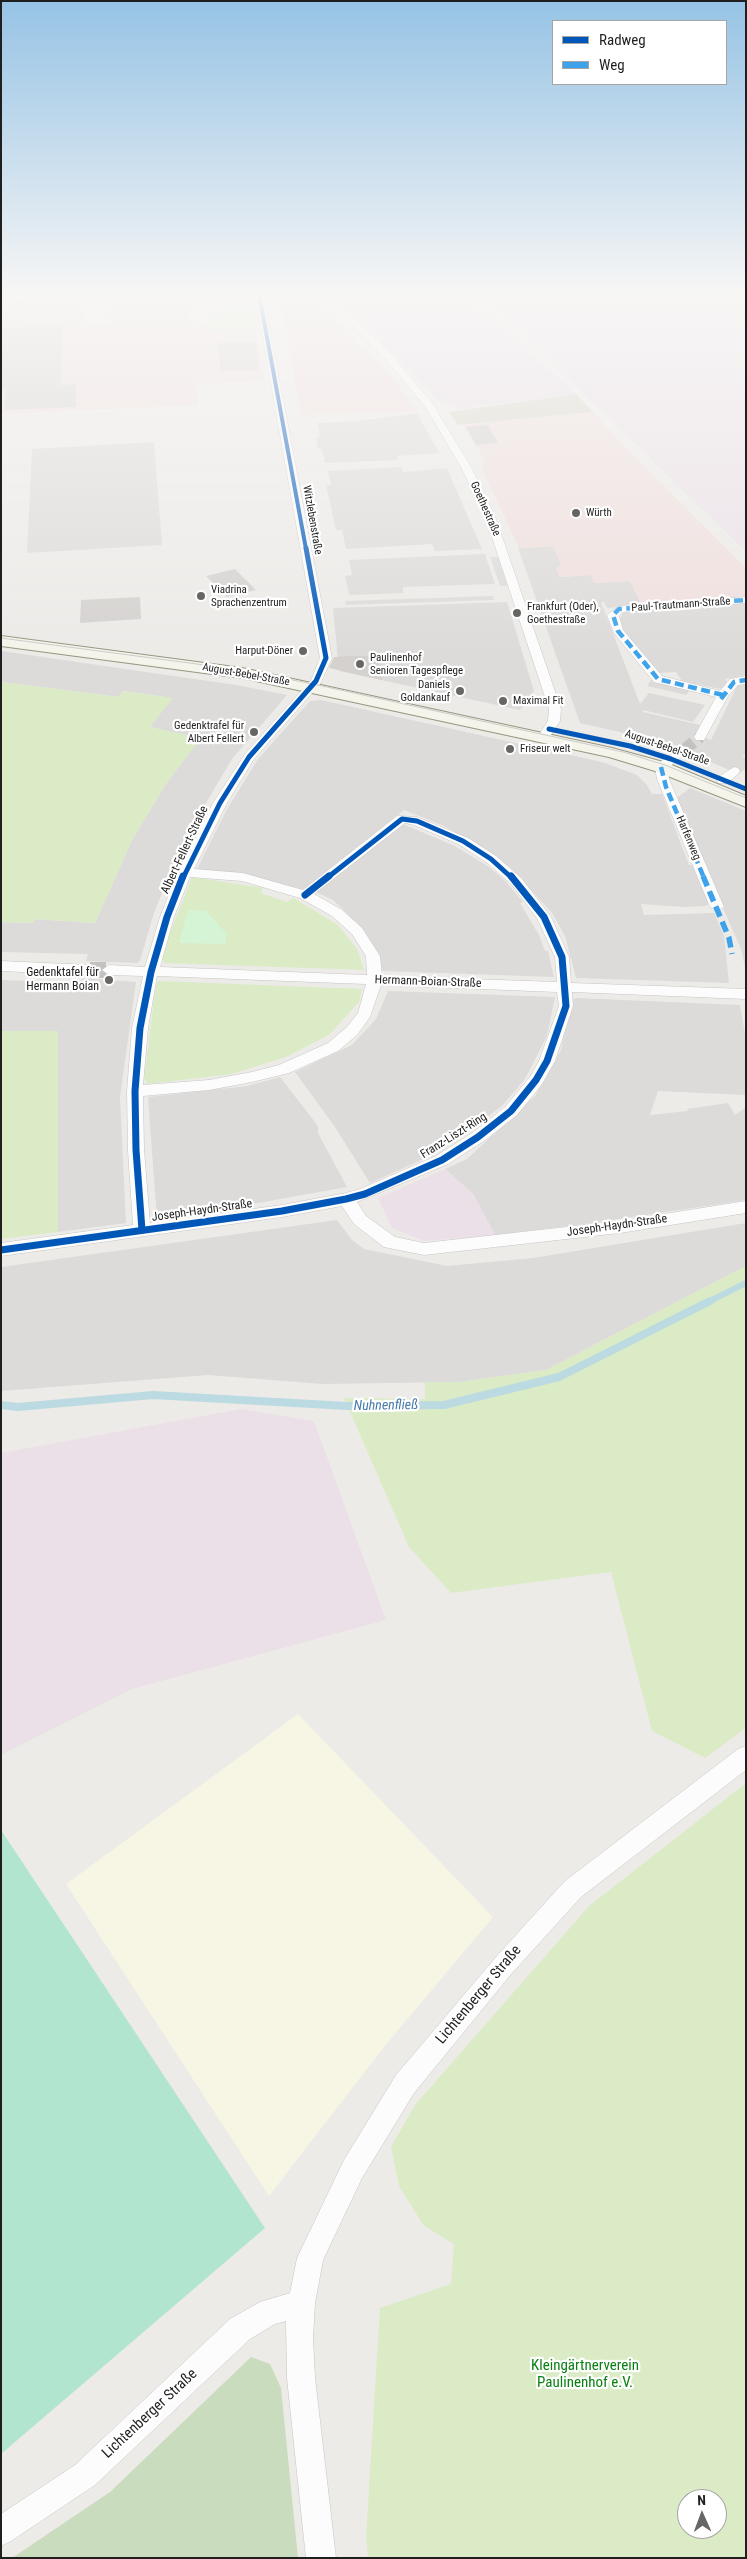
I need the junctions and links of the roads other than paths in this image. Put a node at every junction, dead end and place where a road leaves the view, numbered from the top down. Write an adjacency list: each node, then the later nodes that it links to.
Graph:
1 (281, 413): 7 (street, Witzlebenstraße)
2 (434, 413): 9 (street, Goethestraße)
3 (746, 600): 8 (street, Paul-Trautmann-Straße)
4 (1, 631): 7 (street, August-Bebel-Straße)
5 (1, 641): 7 (street, August-Bebel-Straße)
6 (746, 680): 8 (street)
7 (315, 682): 9 (street, August-Bebel-Straße); 14 (street, Albert-Fellert-Straße)
8 (723, 695): 10 (street)
9 (546, 734): 11 (street, August-Bebel-Straße)
10 (700, 737)
11 (672, 759): 12 (street, August-Bebel-Straße); 13 (street, August-Bebel-Straße); 16 (street, Harfenweg)
12 (746, 789)
13 (746, 802)
14 (184, 872): 15 (street); 20 (street, Albert-Fellert-Straße)
15 (305, 895): 21 (street); 22 (street, Franz-Liszt-Ring)
16 (717, 908)
17 (1, 966): 18 (street)
18 (90, 970)
19 (109, 970): 20 (street, Hermann-Boian-Straße)
20 (151, 972): 21 (street, Hermann-Boian-Straße); 24 (street, Albert-Fellert-Straße)
21 (375, 980): 22 (street, Hermann-Boian-Straße); 24 (street)
22 (565, 987): 23 (street, Hermann-Boian-Straße); 25 (street, Franz-Liszt-Ring)
23 (746, 994)
24 (134, 1091): 27 (street, Albert-Fellert-Straße)
25 (346, 1200): 26 (street, Joseph-Haydn-Straße); 27 (street, Joseph-Haydn-Straße)
26 (746, 1207)
27 (142, 1230): 28 (street, Joseph-Haydn-Straße)
28 (1, 1250)
29 (746, 1756): 30 (street, Lichtenberger Straße)
30 (302, 2303): 31 (street, Lichtenberger Straße); 32 (street, Lichtenberger Straße)
31 (1, 2531)
32 (321, 2558)

